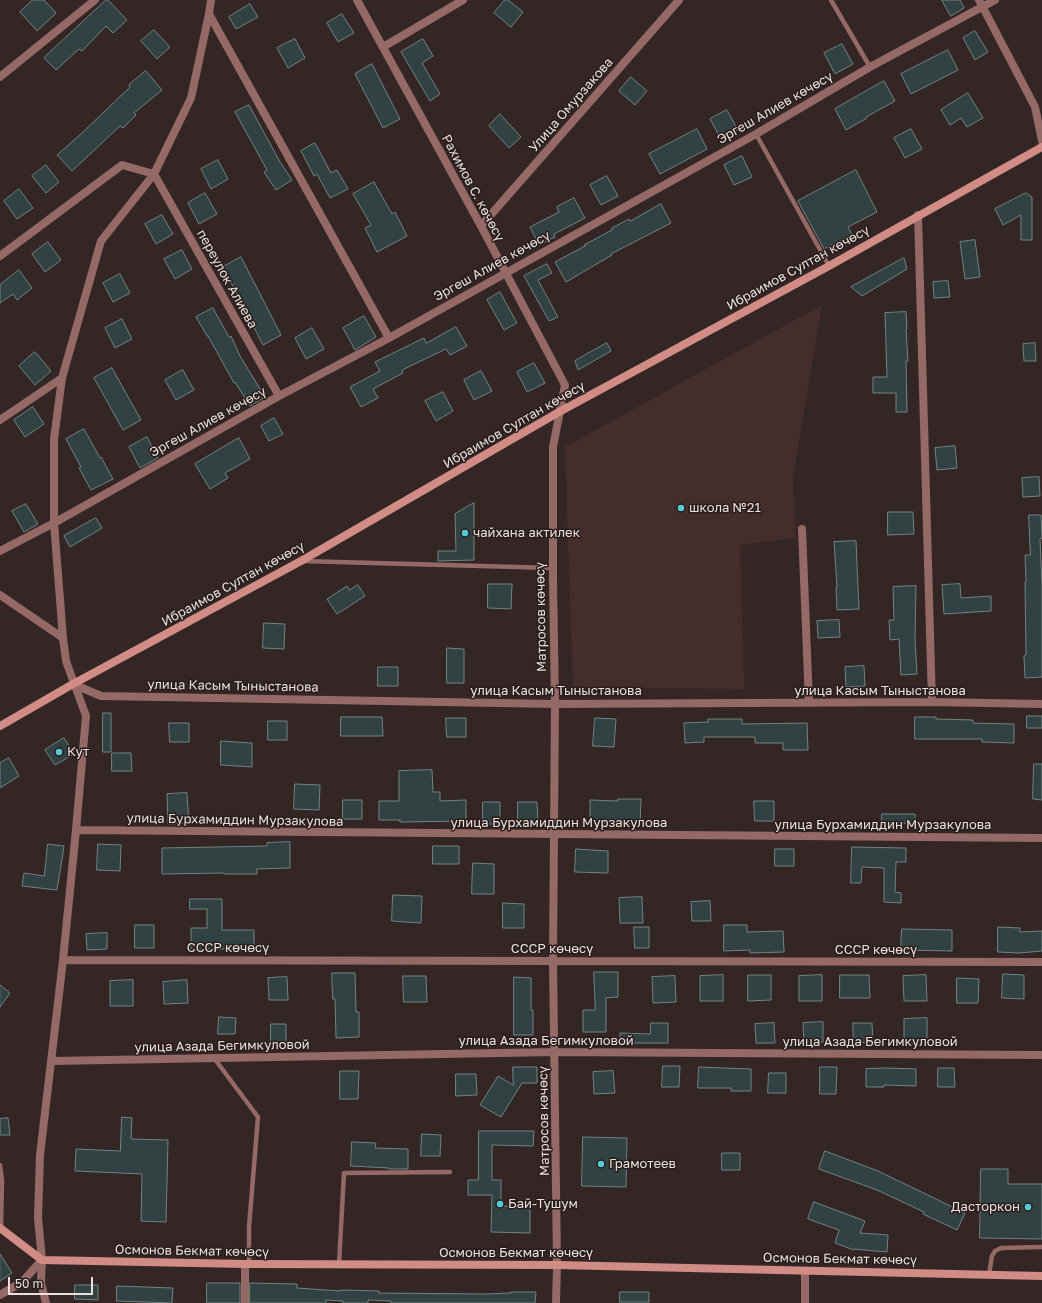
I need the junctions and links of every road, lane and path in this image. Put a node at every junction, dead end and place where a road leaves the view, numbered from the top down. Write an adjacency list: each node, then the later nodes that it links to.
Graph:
1 (95, 0): 12 (street)
2 (211, 0): 9 (street)
3 (357, 0): 10 (street, Рахимов С. көчөсү)
4 (463, 0): 10 (street)
5 (679, 0): 18 (street, Улица Омурзакова)
6 (830, 0): 11 (lane)
7 (995, 0): 8 (street, Эргеш Алиев көчөсү)
8 (981, 3): 11 (street, Эргеш Алиев көчөсү); 14 (street)
9 (209, 14): 16 (street); 22 (street)
10 (383, 47): 18 (street, Рахимов С. көчөсү)
11 (870, 67): 13 (street, Эргеш Алиев көчөсү)
12 (0, 77)
13 (756, 134): 20 (lane); 21 (street, Эргеш Алиев көчөсү)
14 (1042, 142)
15 (1042, 147): 17 (main road, Ибраимов Султан көчөсү)
16 (154, 174): 19 (street); 23 (street); 24 (street, переулок Алиева)
17 (918, 216): 20 (main road, Ибраимов Султан көчөсү); 36 (street)
18 (480, 226): 21 (street, Рахимов С. көчөсү)
19 (0, 256)
20 (828, 266): 25 (main road, Ибраимов Султан көчөсү)
21 (505, 273): 22 (street, Эргеш Алиев көчөсү); 25 (street, Рахимов С. көчөсү)
22 (389, 338): 24 (street, Эргеш Алиев көчөсү)
23 (62, 378): 26 (street); 27 (street)
24 (279, 396): 27 (street, Эргеш Алиев көчөсү)
25 (559, 412): 30 (main road, Ибраимов Султан көчөсү); 31 (street, Матросов көчөсү)
26 (0, 420)
27 (54, 523): 29 (street, Эргеш Алиев көчөсү); 33 (street)
28 (802, 529): 35 (street)
29 (0, 551)
30 (301, 561): 31 (lane); 34 (main road, Ибраимов Султан көчөсү)
31 (553, 568): 37 (street, Матросов көчөсү)
32 (0, 596): 33 (street)
33 (63, 638): 34 (street)
34 (73, 684): 37 (street, улица Касым Тыныстанова); 39 (main road, Ибраимов Султан көчөсү); 40 (street)
35 (809, 702): 36 (street, улица Касым Тыныстанова); 37 (street, улица Касым Тыныстанова)
36 (932, 702): 38 (street, улица Касым Тыныстанова)
37 (554, 704): 41 (street, Матросов көчөсү)
38 (1042, 704)
39 (0, 726)
40 (76, 830): 41 (street, улица Бурхамиддин Мурзакулова); 43 (street)
41 (553, 835): 42 (street, улица Бурхамиддин Мурзакулова); 44 (street, Матросов көчөсү)
42 (1042, 838)
43 (63, 960): 44 (street, СССР көчөсү); 49 (street)
44 (553, 961): 45 (street, СССР көчөсү); 46 (street, Матросов көчөсү)
45 (1042, 962)
46 (555, 1052): 47 (street, улица Азада Бегимкуловой); 48 (street, улица Азада Бегимкуловой); 57 (street, Матросов көчөсү)
47 (1042, 1054)
48 (214, 1058): 49 (street, улица Азада Бегимкуловой); 55 (lane)
49 (51, 1061): 54 (street)
50 (0, 1165): 52 (lane)
51 (450, 1172): 56 (lane)
52 (1, 1229): 54 (main road)
53 (1042, 1247): 59 (lane)
54 (42, 1260): 55 (main road, Осмонов Бекмат көчөсү); 61 (street); 62 (street)
55 (247, 1264): 56 (main road, Осмонов Бекмат көчөсү); 63 (street)
56 (340, 1264): 57 (main road, Осмонов Бекмат көчөсү)
57 (557, 1265): 58 (main road, Осмонов Бекмат көчөсү); 64 (street, Матросов көчөсү)
58 (805, 1271): 59 (main road, Осмонов Бекмат көчөсү); 65 (street)
59 (989, 1274): 60 (main road, Осмонов Бекмат көчөсү)
60 (1042, 1276)
61 (0, 1295)
62 (46, 1303)
63 (245, 1303)
64 (556, 1303)
65 (805, 1303)

